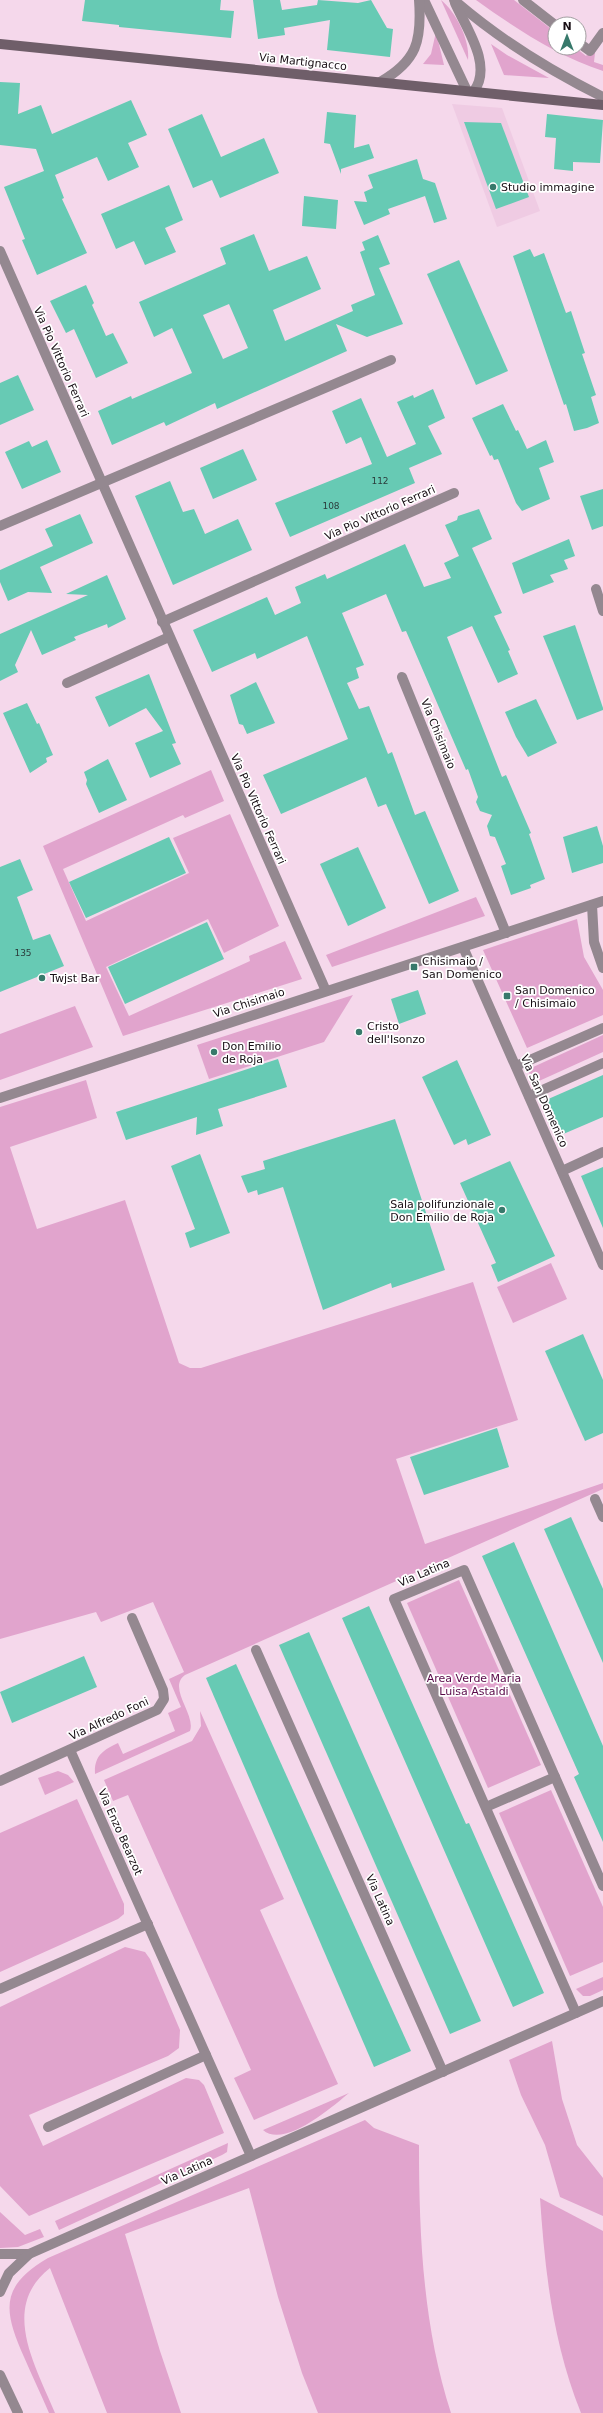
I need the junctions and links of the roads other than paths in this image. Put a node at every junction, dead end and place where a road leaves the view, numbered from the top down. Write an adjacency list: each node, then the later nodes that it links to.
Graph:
1 (419, 0): 9 (street)
2 (424, 0): 10 (street)
3 (454, 0): 10 (street); 11 (street)
4 (523, 0): 5 (street)
5 (547, 19)
6 (603, 33): 8 (street)
7 (0, 44): 9 (main road, Via Martignacco)
8 (587, 49)
9 (380, 82): 10 (main road, Via Martignacco)
10 (470, 91): 12 (main road, Via Martignacco)
11 (603, 98)
12 (603, 105)
13 (0, 251): 15 (street, Via Pio Vittorio Ferrari)
14 (391, 360): 15 (street)
15 (101, 483): 17 (street); 20 (street, Via Pio Vittorio Ferrari)
16 (454, 493): 20 (street, Via Pio Vittorio Ferrari)
17 (0, 526)
18 (596, 589): 19 (street)
19 (603, 612)
20 (162, 622): 21 (street, Via Pio Vittorio Ferrari)
21 (169, 637): 23 (street); 29 (street, Via Pio Vittorio Ferrari)
22 (402, 677): 26 (street, Via Chisimaio)
23 (67, 683)
24 (603, 901): 25 (street, Via Chisimaio)
25 (592, 905): 26 (street, Via Chisimaio); 28 (street)
26 (506, 933): 27 (street, Via Chisimaio)
27 (463, 947): 29 (street, Via Chisimaio); 32 (street, Via San Domenico)
28 (603, 968)
29 (326, 991): 34 (street, Via Chisimaio)
30 (603, 1028): 32 (street)
31 (603, 1063): 33 (street)
32 (516, 1066): 33 (street, Via San Domenico)
33 (529, 1096): 36 (street, Via San Domenico)
34 (0, 1098)
35 (603, 1152): 36 (street)
36 (562, 1171): 37 (street, Via San Domenico)
37 (603, 1264)
38 (595, 1499): 39 (street)
39 (603, 1517)
40 (132, 1618): 42 (street, Via Alfredo Foni)
41 (256, 1650): 52 (street, Via Latina)
42 (70, 1750): 44 (street, Via Alfredo Foni); 47 (street, Via Enzo Bearzot)
43 (555, 1777): 45 (street); 45 (street, Via Latina); 46 (street, Via Latina)
44 (0, 1781)
45 (486, 1807): 50 (street, Via Latina)
46 (603, 1886)
47 (148, 1924): 48 (street); 51 (street, Via Enzo Bearzot)
48 (0, 1989)
49 (603, 2001): 50 (street, Via Latina)
50 (576, 2013): 52 (street, Via Latina)
51 (206, 2055): 53 (street); 54 (street, Via Enzo Bearzot)
52 (443, 2072): 54 (street, Via Latina)
53 (48, 2127)
54 (251, 2156): 56 (street, Via Latina)
55 (0, 2254): 56 (street, Via Latina)
56 (29, 2254): 57 (street, Via Latina)
57 (5, 2275): 58 (street, Via Latina)
58 (0, 2292)
59 (0, 2376): 60 (street)
60 (18, 2413)

